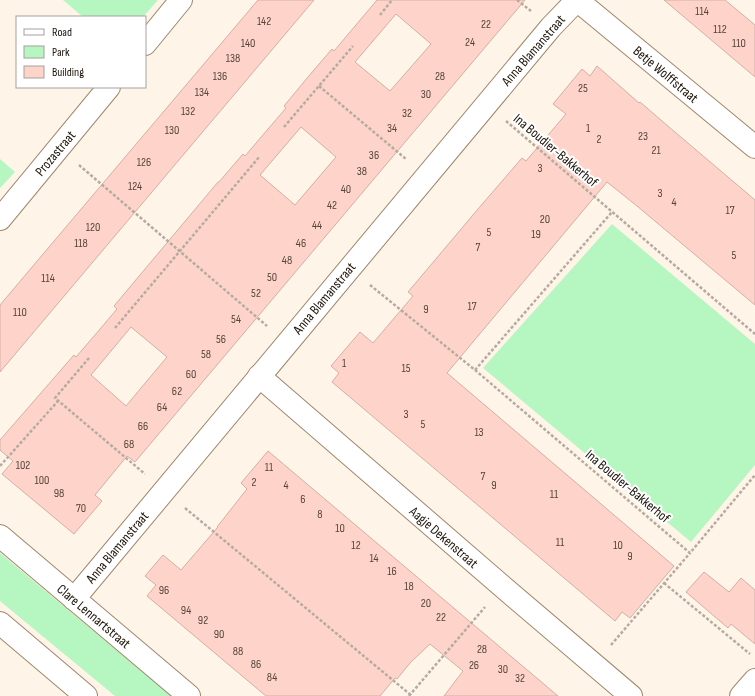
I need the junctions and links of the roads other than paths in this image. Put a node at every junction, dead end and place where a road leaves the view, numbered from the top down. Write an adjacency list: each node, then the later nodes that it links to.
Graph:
1 (181, 0): 3 (street)
2 (577, 0): 5 (street, Betje Wolffstraat); 7 (street, Anna Blamanstraat)
3 (146, 43)
4 (108, 88): 6 (street, Prozastraat)
5 (755, 147)
6 (0, 219)
7 (259, 376): 9 (street, Anna Blamanstraat); 14 (street, Aagje Dekenstraat)
8 (0, 536): 9 (street, Clare Lennartstraat)
9 (74, 599): 13 (street, Clare Lennartstraat)
10 (0, 623): 12 (street)
11 (755, 680): 15 (street)
12 (86, 696)
13 (189, 696)
14 (631, 696)
15 (741, 696)

